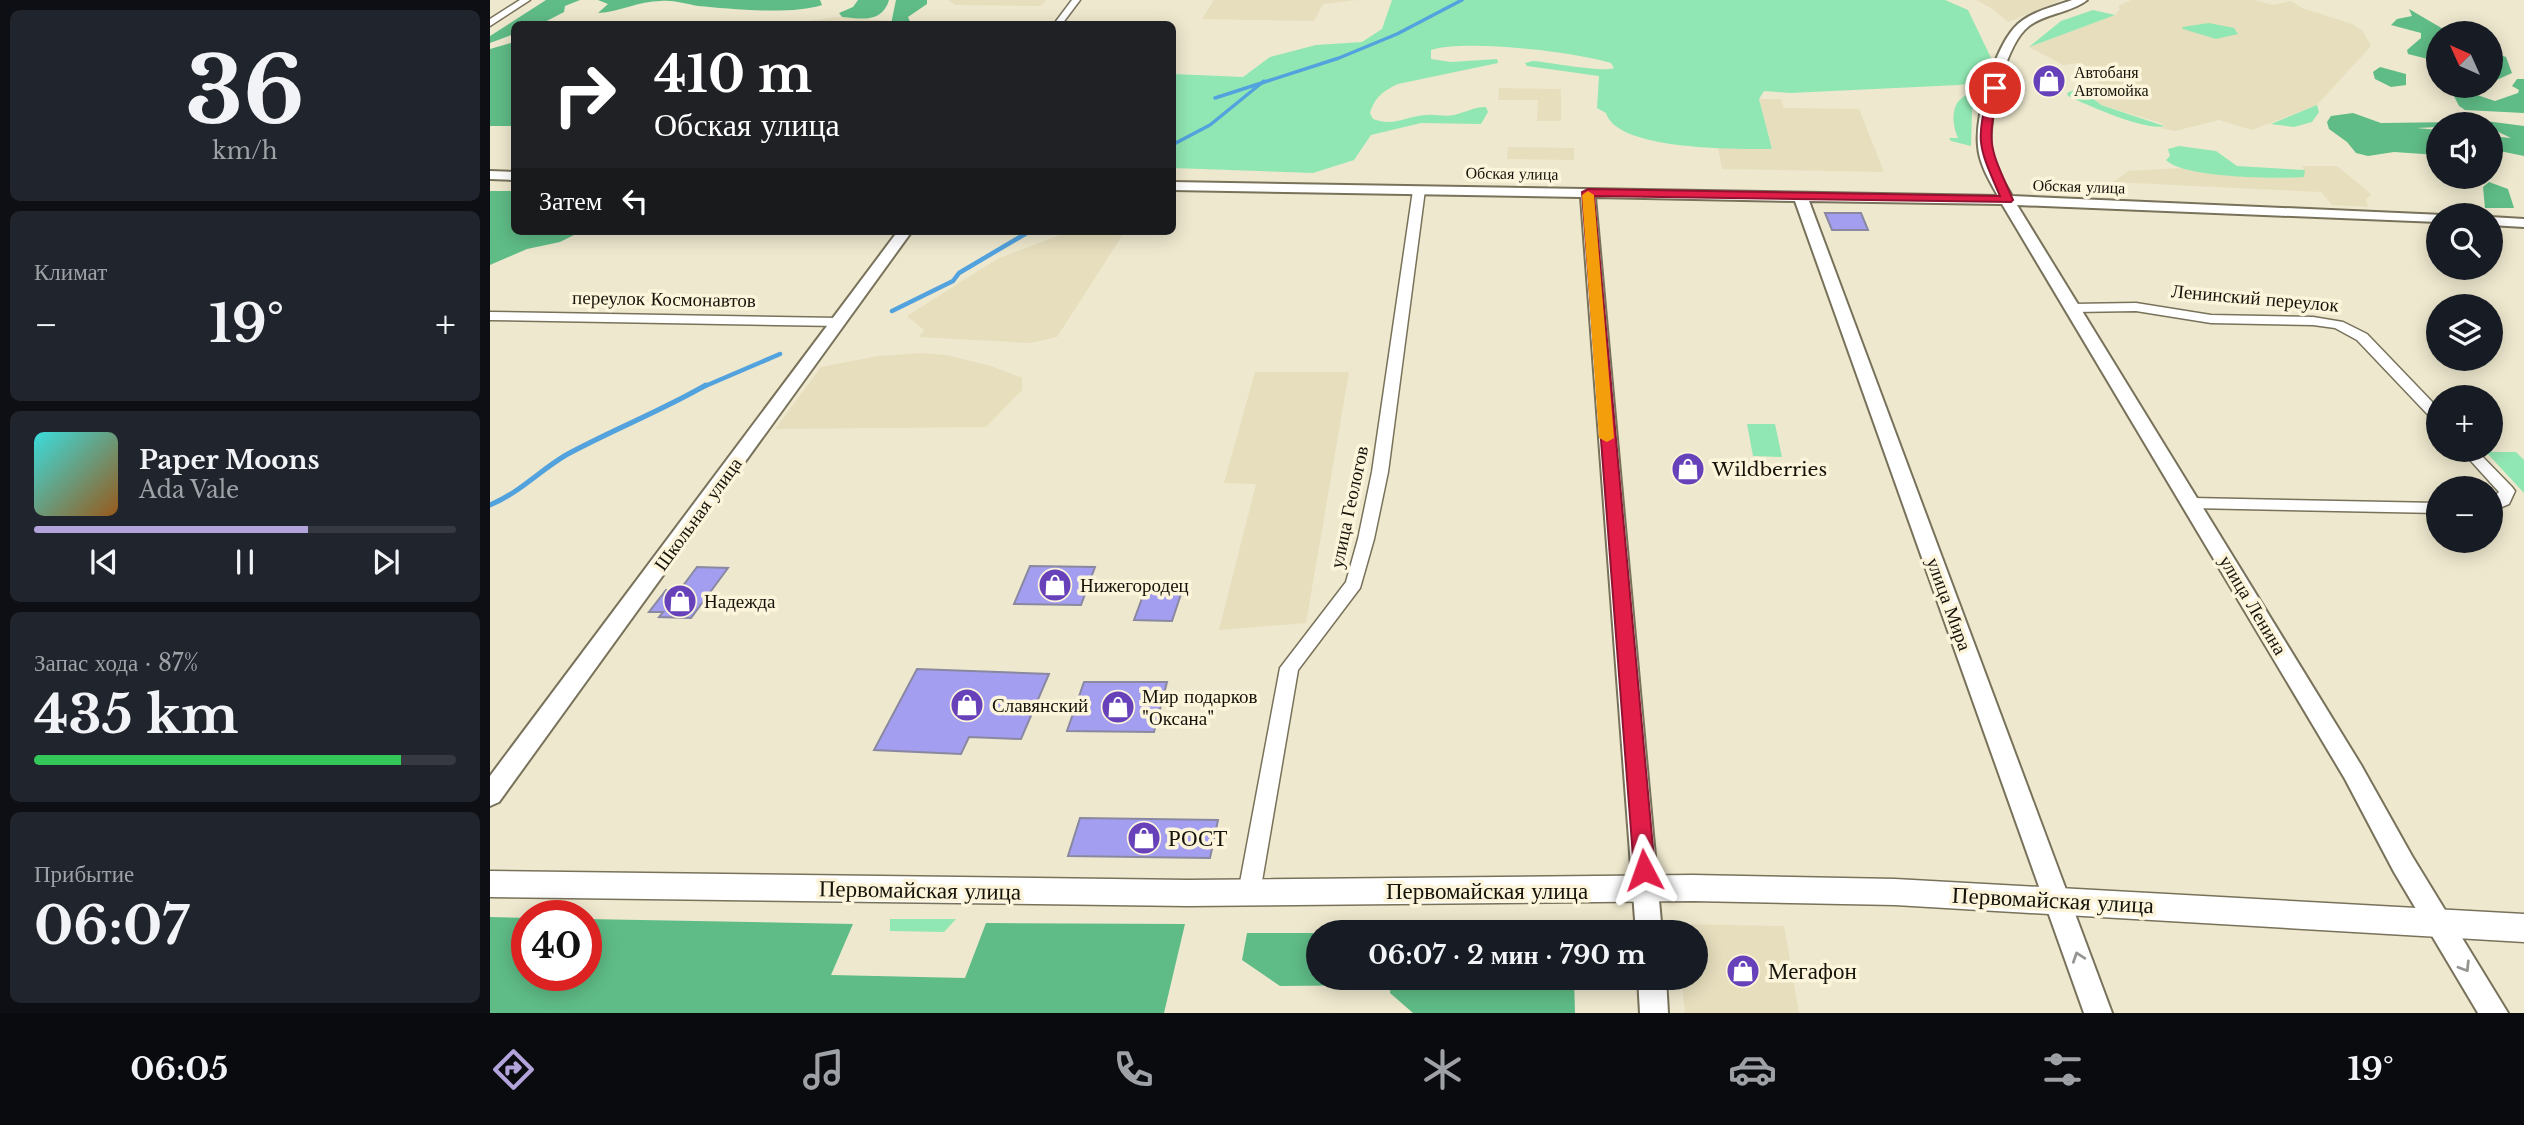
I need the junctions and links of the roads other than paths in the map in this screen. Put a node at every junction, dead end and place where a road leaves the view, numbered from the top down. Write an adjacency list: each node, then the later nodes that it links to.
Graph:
1 (526, 0): 5 (street)
2 (1076, 0): 4 (street)
3 (2082, 0): 12 (street, улица Ленина)
4 (1060, 21)
5 (490, 23)
6 (490, 175): 7 (street)
7 (511, 176)
8 (1176, 186): 9 (street, Обская улица)
9 (1419, 190): 10 (street, Обская улица); 28 (street, улица Геологов)
10 (1588, 192): 11 (street, Обская улица); 27 (street)
11 (1800, 196): 12 (street, Обская улица); 29 (street, улица Мира)
12 (2007, 200): 13 (street, Обская улица); 17 (street, улица Ленина)
13 (2426, 217)
14 (2503, 222): 15 (street)
15 (2524, 223)
16 (902, 235): 19 (street, Школьная улица)
17 (2073, 308): 20 (street, Ленинский переулок); 23 (street, улица Ленина)
18 (490, 316): 19 (street, переулок Космонавтов)
19 (838, 322): 25 (street, Школьная улица)
20 (2426, 404)
21 (2479, 462): 22 (street)
22 (2493, 476)
23 (2192, 503): 24 (street); 31 (street, улица Ленина)
24 (2426, 508)
25 (490, 795)
26 (490, 884): 28 (main road, Первомайская улица)
27 (1645, 889): 28 (main road, Первомайская улица); 29 (main road, Первомайская улица); 30 (street)
28 (1249, 893)
29 (2058, 900): 31 (main road, Первомайская улица); 35 (street, улица Мира, one-way to 29)
30 (1648, 920)
31 (2437, 920): 32 (main road, Первомайская улица); 36 (street, улица Ленина, one-way to 36)
32 (2524, 928)
33 (1653, 990): 34 (street)
34 (1654, 1013)
35 (2098, 1013)
36 (2494, 1013)

